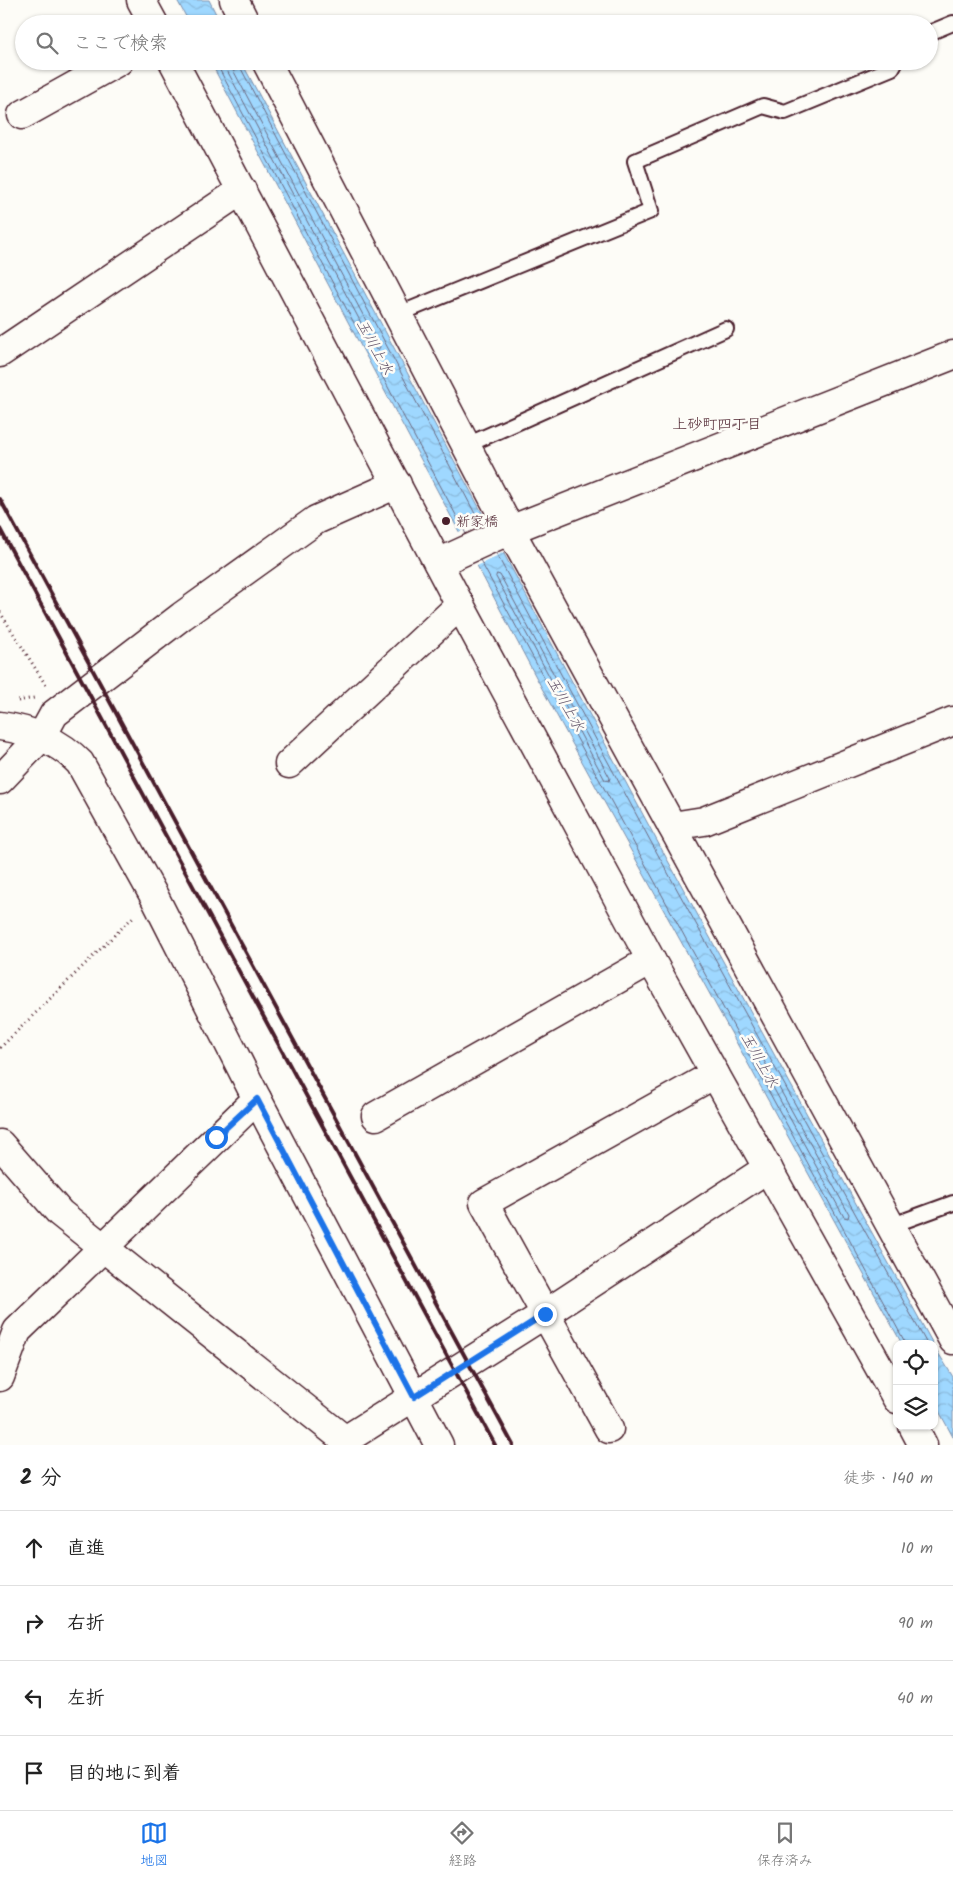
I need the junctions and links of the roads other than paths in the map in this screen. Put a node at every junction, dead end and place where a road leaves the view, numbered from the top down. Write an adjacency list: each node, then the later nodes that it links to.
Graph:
1 (141, 0): 3 (street)
2 (234, 0): 4 (street)
3 (149, 15)
4 (242, 15)
5 (953, 23): 6 (lane)
6 (938, 29)
7 (103, 70): 11 (street)
8 (178, 70): 12 (street)
9 (271, 70): 13 (street)
10 (887, 70): 13 (lane)
11 (22, 115)
12 (242, 190): 15 (street); 18 (street)
13 (399, 314): 17 (street)
14 (726, 329): 17 (lane)
15 (0, 353)
16 (953, 355): 19 (street)
17 (467, 445): 19 (street)
18 (397, 484): 20 (street); 24 (street)
19 (504, 532): 20 (street); 27 (street)
20 (445, 560): 21 (street)
21 (460, 606): 25 (street); 28 (street)
22 (4, 715): 24 (street)
23 (953, 721): 27 (street)
24 (42, 736): 26 (street); 30 (street)
25 (290, 764)
26 (0, 780)
27 (672, 826): 35 (street)
28 (651, 960): 29 (street); 31 (street)
29 (715, 1074): 33 (street); 37 (street)
30 (257, 1099): 36 (street); 41 (street)
31 (376, 1116)
32 (0, 1144): 36 (street)
33 (768, 1168): 37 (street); 40 (street)
34 (953, 1203): 35 (lane)
35 (890, 1226): 38 (street)
36 (103, 1247): 39 (street); 41 (street)
37 (545, 1314): 41 (street); 42 (street)
38 (953, 1340)
39 (0, 1377)
40 (893, 1392)
41 (414, 1397): 44 (street)
42 (610, 1429)
43 (914, 1430): 45 (street)
44 (439, 1445)
45 (923, 1445)

